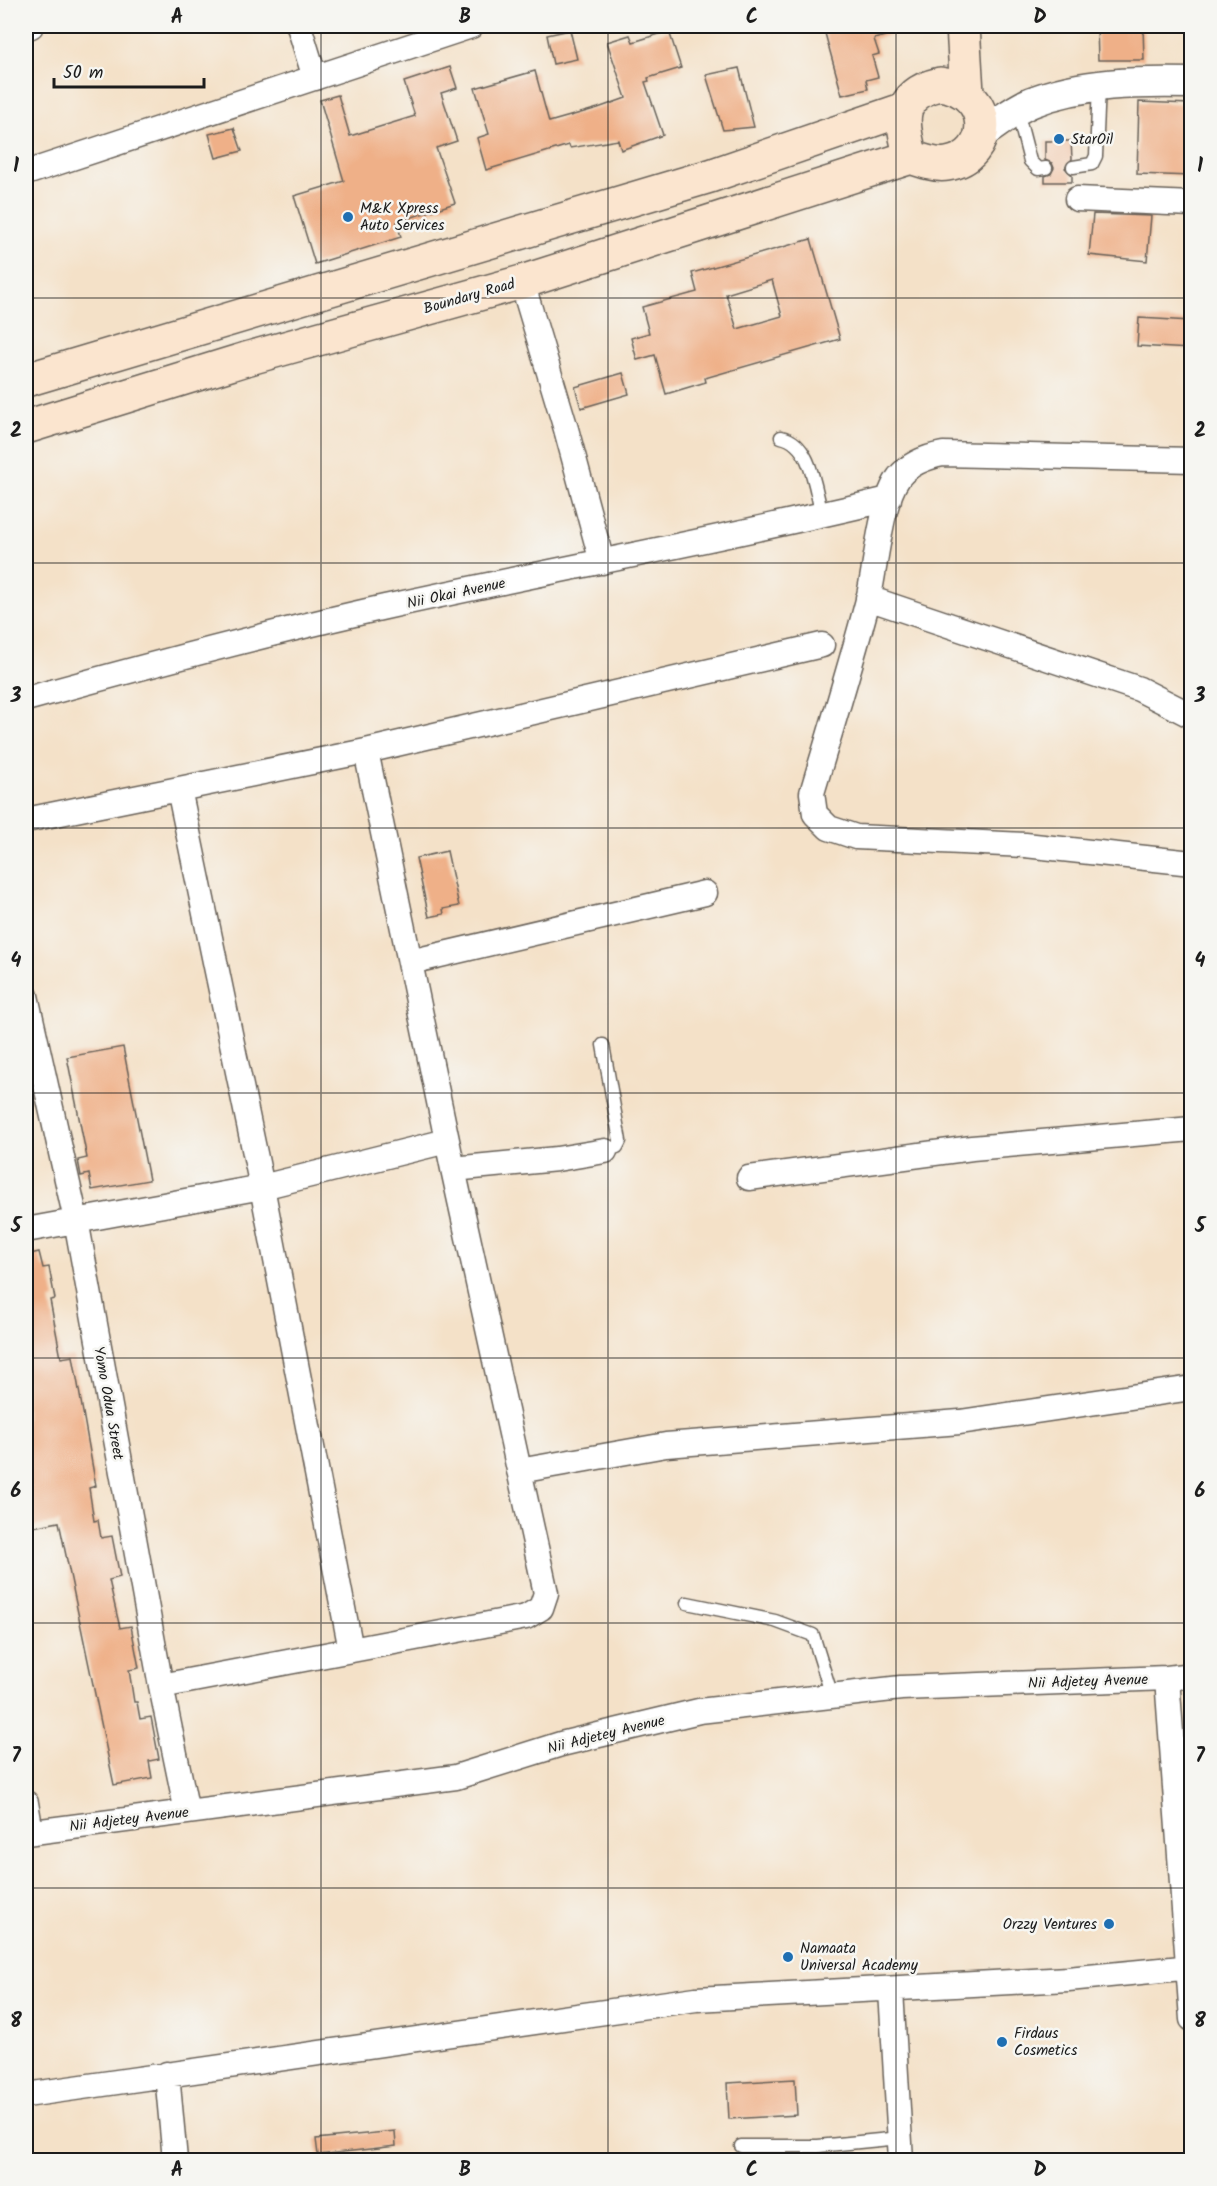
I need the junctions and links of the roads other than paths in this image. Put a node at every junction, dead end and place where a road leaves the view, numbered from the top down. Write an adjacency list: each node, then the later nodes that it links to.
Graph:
1 (31, 26): 6 (street)
2 (299, 26): 7 (street)
3 (471, 26): 7 (street)
4 (953, 26): 11 (main road)
5 (963, 26): 10 (main road)
6 (26, 28)
7 (315, 78): 17 (street)
8 (1191, 83): 9 (street)
9 (1100, 86): 12 (street); 15 (lane)
10 (971, 97): 11 (main road); 12 (street); 13 (main road)
11 (916, 98): 14 (main road); 21 (main road)
12 (1024, 106): 13 (street); 16 (lane)
13 (981, 134): 14 (main road)
14 (911, 157): 20 (main road, Boundary Road)
15 (1073, 167)
16 (1046, 168)
17 (26, 173)
18 (1077, 199): 19 (street)
19 (1191, 204)
20 (522, 282): 22 (main road, Boundary Road); 27 (street)
21 (26, 380)
22 (26, 428)
23 (781, 437): 26 (lane)
24 (1191, 459): 25 (street)
25 (889, 499): 26 (street, Nii Okai Avenue); 28 (street)
26 (822, 515): 27 (street, Nii Okai Avenue)
27 (602, 562): 30 (street, Nii Okai Avenue)
28 (868, 598): 31 (street); 35 (street)
29 (822, 645): 32 (street)
30 (26, 699)
31 (1191, 716)
32 (366, 751): 33 (street); 37 (street)
33 (179, 789): 34 (street); 45 (street)
34 (26, 820)
35 (1191, 863)
36 (705, 894): 37 (street)
37 (410, 962): 41 (street)
38 (26, 996): 46 (street, Yomo Odua Street)
39 (603, 1045): 42 (lane)
40 (1191, 1129): 44 (street)
41 (447, 1141): 43 (street); 45 (street)
42 (605, 1151): 43 (street)
43 (453, 1169): 49 (street)
44 (749, 1178)
45 (262, 1187): 46 (street); 51 (street)
46 (76, 1220): 47 (street); 54 (street, Yomo Odua Street)
47 (26, 1230)
48 (1191, 1388): 49 (street)
49 (519, 1471): 51 (street)
50 (687, 1603): 55 (lane)
51 (351, 1650): 54 (street)
52 (1191, 1675): 53 (street, Nii Adjetey Avenue)
53 (1167, 1678): 55 (street, Nii Adjetey Avenue); 59 (street)
54 (161, 1686): 57 (street, Yomo Odua Street)
55 (832, 1696): 57 (street, Nii Adjetey Avenue)
56 (26, 1803): 58 (street)
57 (188, 1812): 58 (street, Nii Adjetey Avenue)
58 (28, 1832)
59 (1189, 1967): 60 (street); 61 (street)
60 (891, 1990): 62 (street); 65 (street)
61 (1191, 2019)
62 (167, 2074): 63 (street); 66 (street)
63 (26, 2095)
64 (741, 2146): 65 (lane)
65 (900, 2149)
66 (175, 2160)

